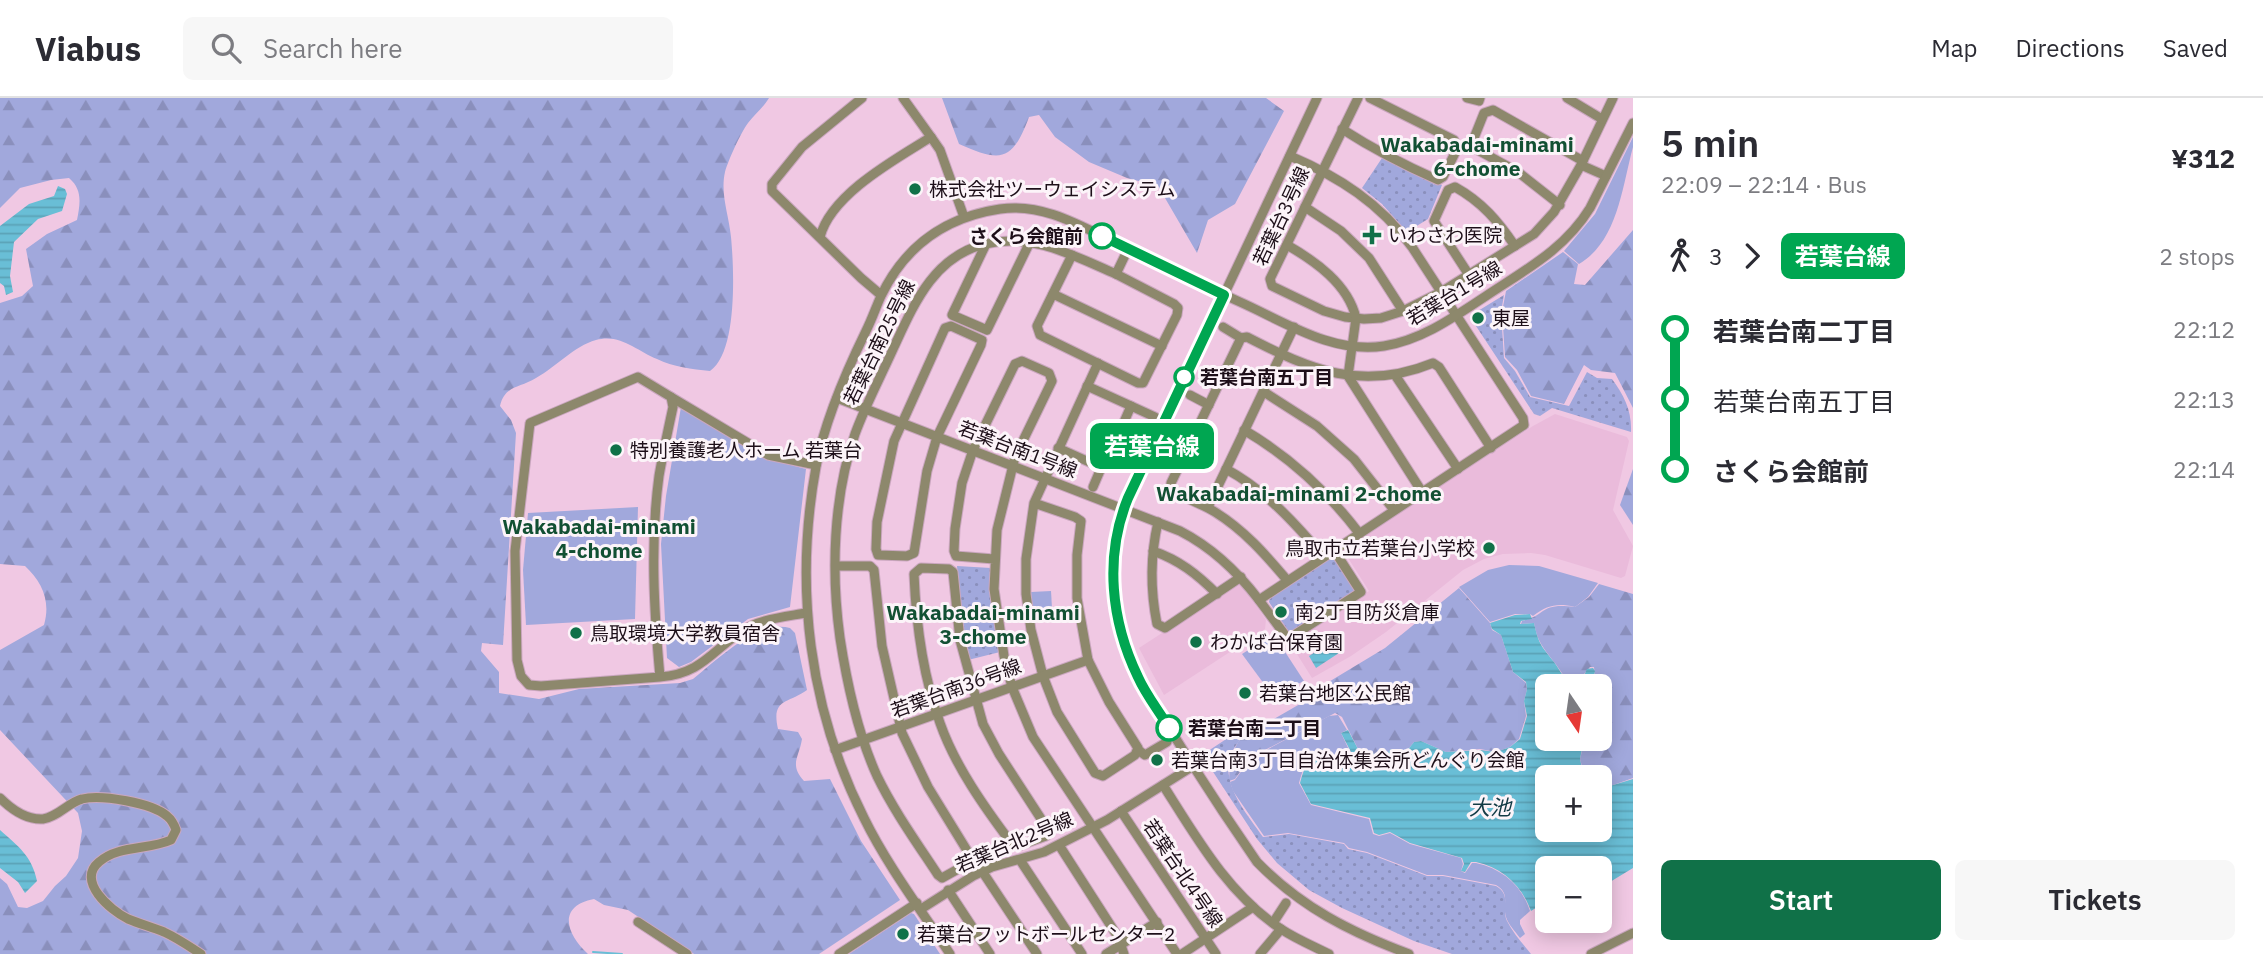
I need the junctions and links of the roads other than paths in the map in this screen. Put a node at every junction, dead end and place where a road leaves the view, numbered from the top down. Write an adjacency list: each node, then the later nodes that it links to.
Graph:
1 (903, 98): 13 (street)
2 (1317, 98): 14 (street)
3 (1358, 98): 12 (street, 若葉台3号線)
4 (1370, 98): 12 (street)
5 (1467, 98): 6 (street)
6 (1480, 98)
7 (1567, 98): 10 (street)
8 (1613, 98): 10 (street, 若葉台3号線)
9 (856, 100): 21 (street)
10 (1602, 119): 15 (street, 若葉台3号線)
11 (1633, 123): 17 (street, 若葉台1号線)
12 (1342, 129): 16 (street, 若葉台3号線)
13 (931, 137): 20 (street); 21 (street)
14 (1290, 156): 16 (street); 33 (street)
15 (1582, 163): 17 (street); 18 (street, 若葉台3号線); 18 (street)
16 (1322, 170): 19 (street, 若葉台3号線); 30 (street)
17 (1606, 176): 35 (street, 若葉台1号線)
18 (1560, 205): 25 (street, 若葉台3号線)
19 (1305, 207): 24 (street, 若葉台3号線); 34 (street)
20 (964, 217): 26 (street, 若葉台1号線); 32 (street, 若葉台1号線)
21 (820, 237): 32 (street)
22 (1030, 242): 23 (street, 若葉台南25号線); 23 (street); 27 (street, 若葉台南25号線)
23 (986, 244): 53 (street, 若葉台南25号線)
24 (1287, 244): 36 (street); 36 (street, 若葉台3号線)
25 (1515, 246): 29 (street, 若葉台3号線); 29 (street)
26 (1128, 248): 28 (street); 33 (street, 若葉台1号線)
27 (1072, 255): 28 (street, 若葉台南25号線); 31 (street)
28 (1116, 274): 40 (street, 若葉台南25号線)
29 (1469, 275): 30 (street, 若葉台3号線)
30 (1441, 292): 34 (street, 若葉台3号線); 35 (street)
31 (1052, 294): 40 (street); 43 (street)
32 (881, 295): 50 (street, 若葉台1号線)
33 (1224, 295): 38 (street, 若葉台1号線); 70 (street)
34 (1403, 311): 36 (street, 若葉台3号線)
35 (1457, 315): 41 (street, 若葉台1号線); 59 (street)
36 (1356, 318): 41 (street)
37 (1223, 327): 39 (street)
38 (1294, 327): 41 (street, 若葉台1号線); 42 (street)
39 (1241, 338): 42 (street); 51 (street)
40 (1162, 346): 43 (street)
41 (1352, 347): 45 (street)
42 (1281, 355): 45 (street); 47 (street)
43 (1098, 363): 46 (street)
44 (1395, 375): 45 (street); 59 (street); 65 (street)
45 (1348, 376): 68 (street)
46 (1087, 386): 52 (street); 58 (street)
47 (1264, 392): 56 (street); 72 (street)
48 (1190, 395): 51 (street)
49 (671, 397): 61 (street); 87 (street); 87 (street)
50 (837, 398): 53 (street, 若葉台南1号線); 61 (street, 若葉台1号線)
51 (1209, 405): 71 (street)
52 (1131, 406): 54 (street); 63 (street)
53 (865, 410): 55 (street, 若葉台南1号線); 79 (street, 若葉台南25号線)
54 (1155, 417)
55 (902, 423): 57 (street, 若葉台南1号線); 57 (street); 57 (street)
56 (1244, 430): 64 (street); 74 (street)
57 (937, 437): 60 (street, 若葉台南1号線)
58 (1058, 448): 63 (street); 66 (street)
59 (1491, 448): 65 (street)
60 (973, 450): 62 (street, 若葉台南1号線); 62 (street); 78 (street)
61 (816, 465): 84 (street, 若葉台1号線)
62 (1013, 465): 66 (street, 若葉台南1号線); 78 (street)
63 (1102, 466): 67 (street)
64 (1226, 469): 71 (street); 77 (street)
65 (1458, 469): 68 (street)
66 (1045, 477): 69 (street); 70 (street, 若葉台南1号線)
67 (1094, 487)
68 (1422, 492): 72 (street)
69 (1034, 503): 85 (street); 86 (street)
70 (1124, 508): 73 (street, 若葉台南1号線); 96 (street)
71 (1208, 508): 81 (street)
72 (1394, 509): 74 (street)
73 (1158, 522): 76 (street); 80 (street, 若葉台南1号線)
74 (1359, 533): 75 (street)
75 (1334, 550): 77 (street); 83 (street, 若葉台南1号線)
76 (1153, 551): 82 (street); 82 (street)
77 (1323, 556): 81 (street)
78 (994, 559): 88 (street)
79 (836, 566): 91 (street, 若葉台南25号線); 92 (street, 若葉台南25号線)
80 (1241, 577): 82 (street); 83 (street, 若葉台南1号線)
81 (1287, 580): 83 (street)
82 (1217, 593)
83 (1259, 600)
84 (806, 613): 87 (street); 94 (street, 若葉台1号線)
85 (1088, 660): 86 (street, 若葉台南36号線); 95 (street)
86 (1043, 676): 88 (street, 若葉台南36号線); 95 (street)
87 (660, 677)
88 (1012, 687): 89 (street, 若葉台南36号線); 100 (street)
89 (975, 700): 90 (street, 若葉台南36号線); 90 (street); 90 (street)
90 (938, 713): 91 (street, 若葉台南36号線)
91 (901, 726): 92 (street, 若葉台南36号線); 92 (street, 若葉台南25号線)
92 (864, 739): 94 (street, 若葉台南36号線)
93 (1167, 742): 95 (street)
94 (835, 750): 106 (street, 若葉台1号線)
95 (1138, 750)
96 (1193, 766): 97 (street, 若葉台北2号線); 128 (street)
97 (1163, 785): 99 (street, 若葉台北2号線); 107 (street)
98 (0, 798): 116 (street)
99 (1121, 811): 100 (street, 若葉台北2号線); 113 (street, 若葉台北4号線)
100 (1093, 827): 101 (street, 若葉台北2号線); 109 (street)
101 (1059, 845): 102 (street, 若葉台北2号線); 114 (street)
102 (1020, 860): 103 (street, 若葉台北2号線); 122 (street)
103 (982, 872): 104 (street, 若葉台北2号線); 121 (street)
104 (948, 890): 106 (street, 若葉台北2号線); 120 (street)
105 (1286, 903): 110 (street)
106 (919, 906): 118 (street, 若葉台北2号線); 119 (street, 若葉台1号線)
107 (1253, 907): 110 (street); 113 (street)
108 (638, 922): 117 (street)
109 (1157, 922): 114 (street); 124 (street)
110 (1273, 923): 111 (street)
111 (1281, 929): 115 (street); 127 (street)
112 (1633, 933): 129 (street)
113 (1206, 939): 124 (street); 125 (street, 若葉台北4号線)
114 (1122, 950): 123 (street)
115 (1271, 950): 126 (street)
116 (198, 953)
117 (687, 954)
118 (839, 954)
119 (950, 954)
120 (990, 954)
121 (1037, 954)
122 (1082, 954)
123 (1106, 954)
124 (1180, 954)
125 (1216, 954)
126 (1260, 954)
127 (1329, 954)
128 (1409, 954)
129 (1591, 954)

